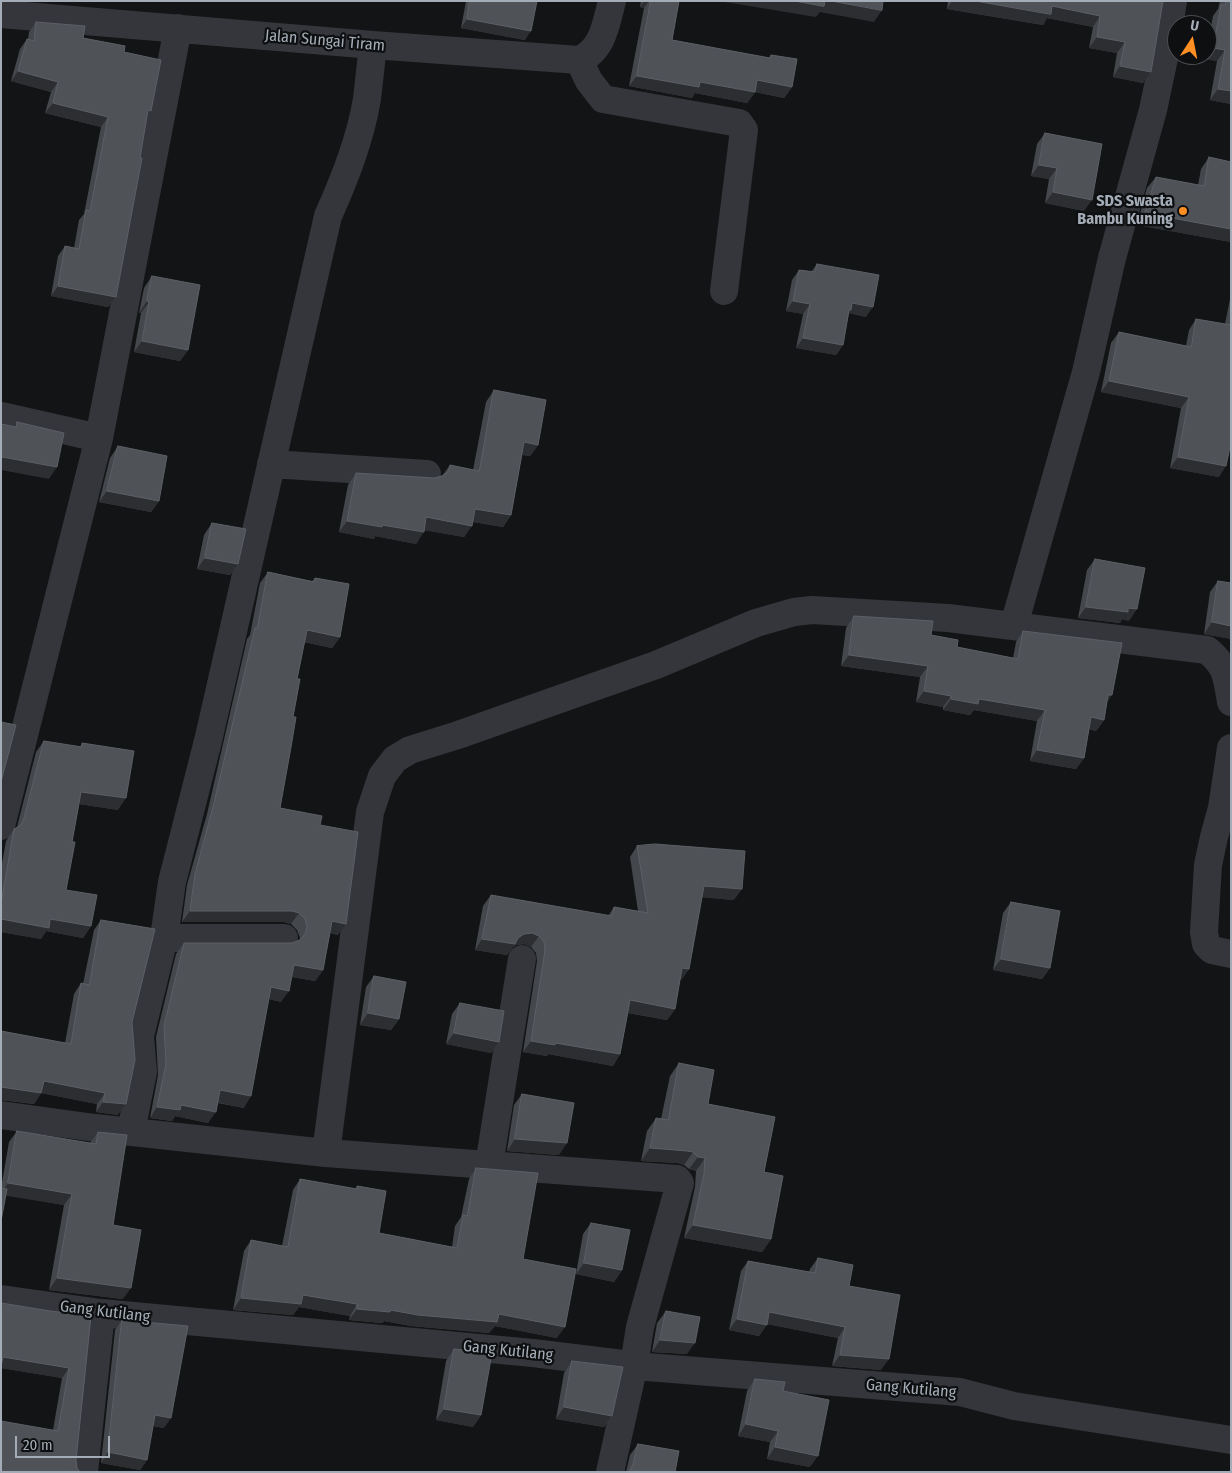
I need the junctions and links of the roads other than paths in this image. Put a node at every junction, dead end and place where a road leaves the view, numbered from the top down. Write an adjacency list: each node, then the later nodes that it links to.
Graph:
1 (612, 1): 6 (street)
2 (1173, 1): 12 (street)
3 (1, 14): 4 (street, Jalan Sungai Tiram)
4 (178, 28): 5 (street, Jalan Sungai Tiram); 9 (street)
5 (373, 46): 6 (street, Jalan Sungai Tiram); 10 (street)
6 (579, 60): 7 (street)
7 (724, 291)
8 (1, 416): 9 (street)
9 (99, 438): 15 (street)
10 (271, 464): 11 (street); 16 (street)
11 (427, 474)
12 (1014, 625): 13 (street); 22 (street)
13 (1231, 702)
14 (1231, 748): 18 (street)
15 (1, 826)
16 (164, 938): 17 (street); 21 (street)
17 (284, 938)
18 (1231, 954)
19 (522, 959): 23 (street)
20 (1, 1115): 21 (street)
21 (131, 1131): 22 (street)
22 (326, 1152): 23 (street)
23 (489, 1165): 26 (street)
24 (1, 1299): 25 (street, Gang Kutilang)
25 (101, 1313): 26 (street, Gang Kutilang); 28 (street)
26 (634, 1365): 27 (street, Gang Kutilang); 29 (street)
27 (1231, 1440)
28 (84, 1472)
29 (610, 1472)

